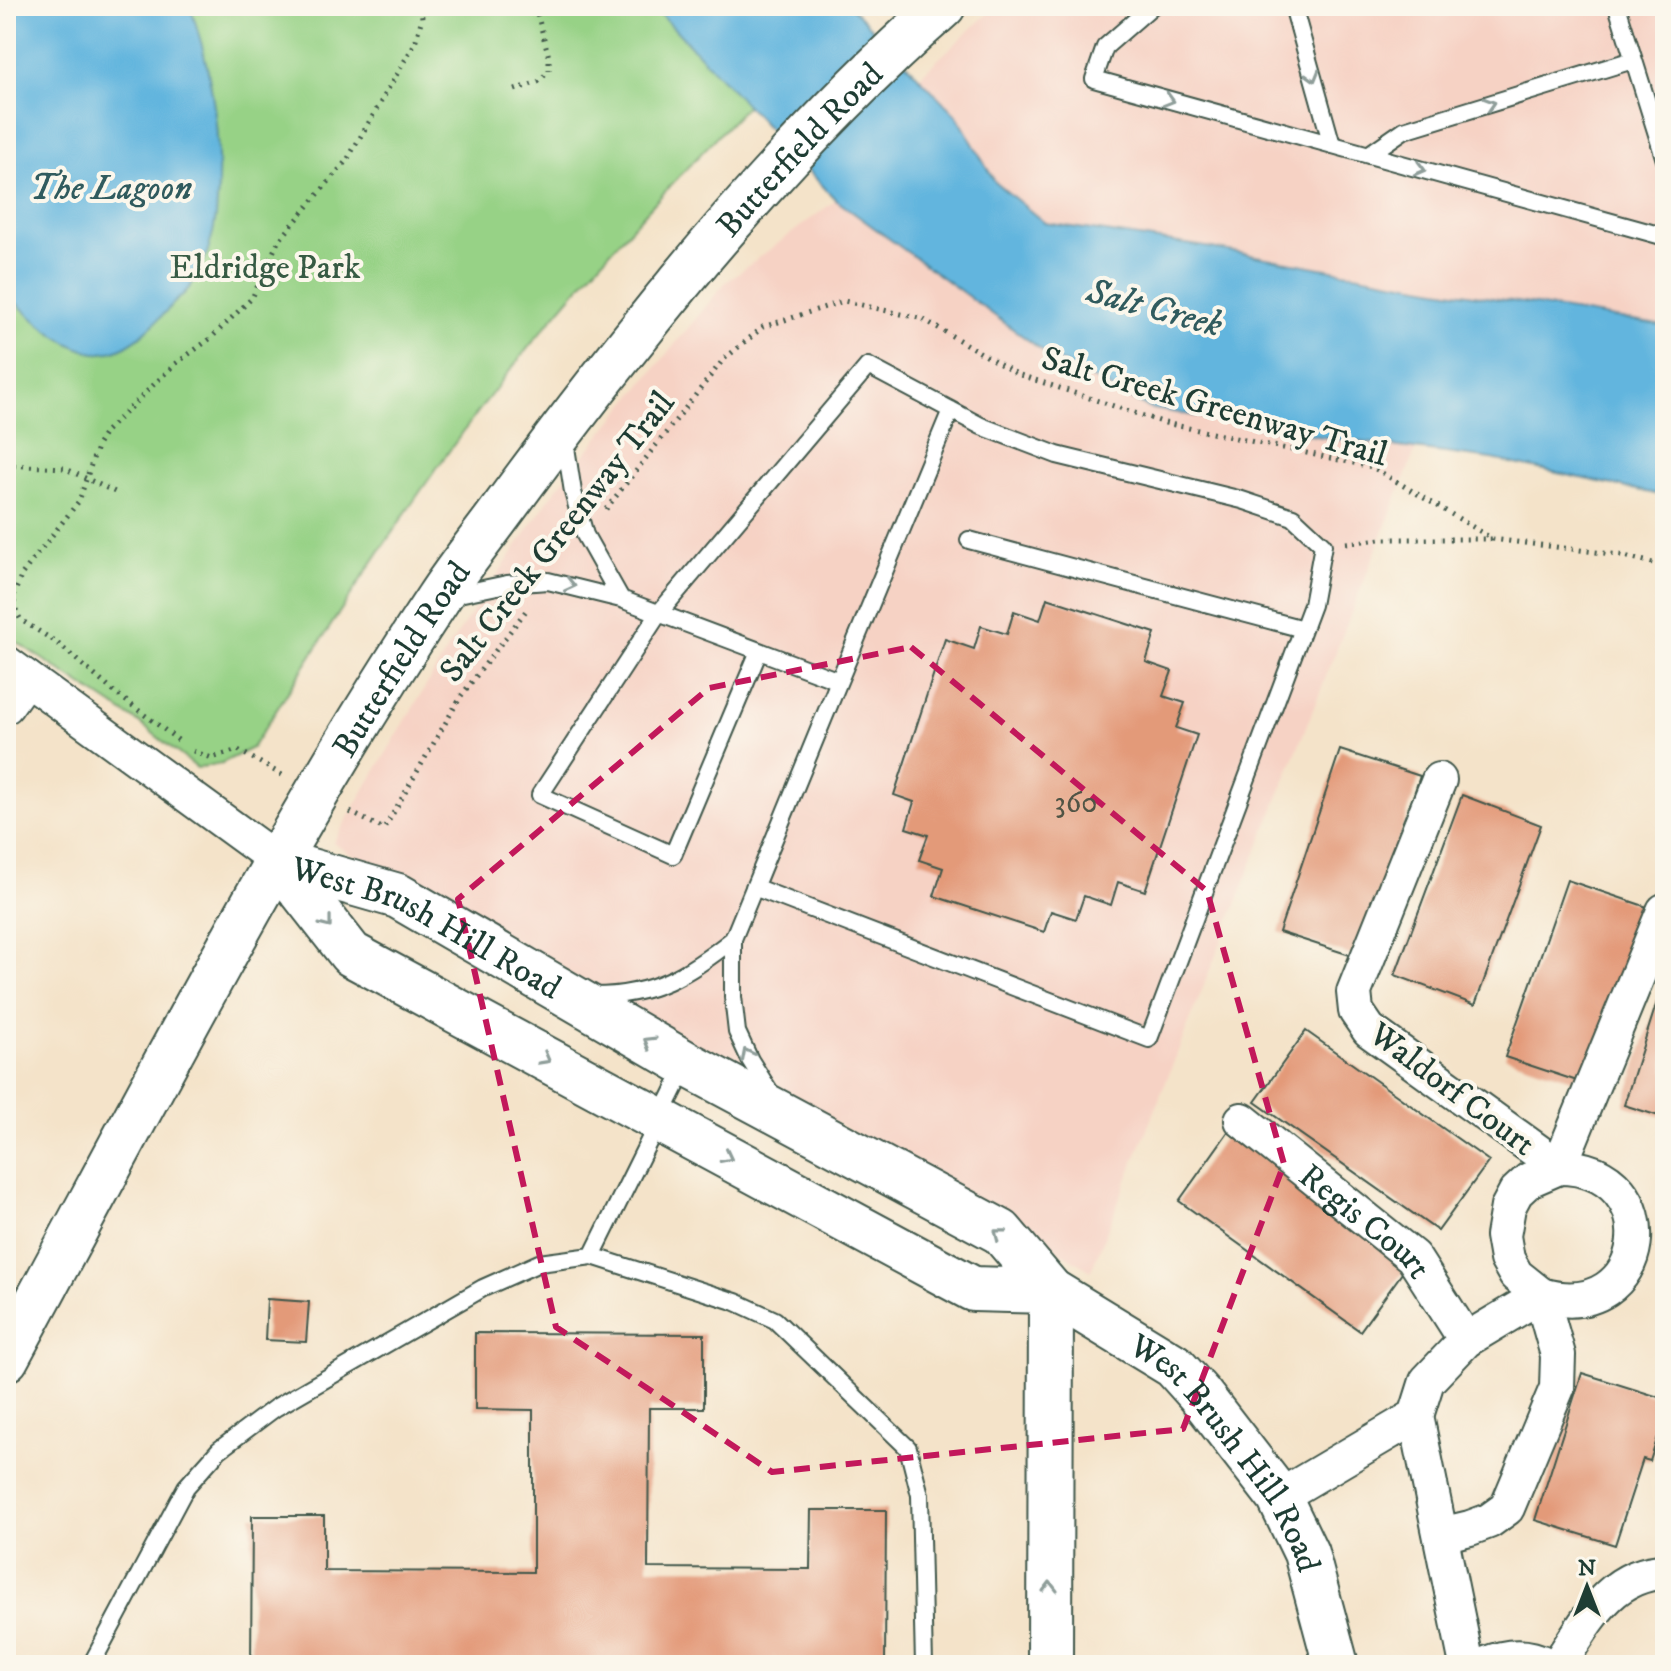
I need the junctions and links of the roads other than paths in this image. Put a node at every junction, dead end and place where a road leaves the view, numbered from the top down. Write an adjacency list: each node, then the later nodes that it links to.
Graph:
1 (943, 6): 11 (main road, Butterfield Road)
2 (1152, 6): 6 (lane, one-way to 6)
3 (1293, 6): 6 (lane, one-way to 6)
4 (1617, 6): 5 (lane)
5 (1633, 60): 7 (lane, one-way to 5); 8 (lane)
6 (1332, 145): 7 (lane)
7 (1368, 155): 9 (lane, one-way to 9)
8 (1665, 160)
9 (1665, 234)
10 (951, 410): 15 (lane); 16 (lane); 19 (lane)
11 (563, 429): 13 (main road, Butterfield Road); 14 (lane)
12 (969, 540): 16 (lane)
13 (438, 598): 14 (lane, one-way to 14); 22 (main road, Butterfield Road)
14 (621, 599): 15 (lane)
15 (659, 613): 17 (lane); 17 (lane)
16 (1303, 629): 23 (lane)
17 (759, 651): 19 (lane)
18 (16, 671): 20 (street); 22 (street)
19 (839, 681): 23 (lane)
20 (6, 706)
21 (1439, 780): 31 (street, Waldorf Court)
22 (279, 862): 26 (main road, West Brush Hill Road); 30 (main road, West Brush Hill Road, one-way to 30); 37 (main road, Butterfield Road)
23 (754, 887): 25 (lane)
24 (1664, 911): 31 (street)
25 (733, 939): 26 (lane); 28 (lane, one-way to 25)
26 (570, 995): 27 (main road, West Brush Hill Road, one-way to 26)
27 (687, 1064): 28 (main road, West Brush Hill Road); 30 (lane)
28 (788, 1120): 34 (main road, West Brush Hill Road, one-way to 28)
29 (1242, 1120): 36 (street, Regis Court)
30 (657, 1121): 33 (lane); 34 (main road, West Brush Hill Road, one-way to 34)
31 (1549, 1171): 32 (street); 35 (street)
32 (1651, 1246): 35 (street)
33 (592, 1256): 42 (lane); 43 (lane)
34 (1051, 1291): 39 (main road, West Brush Hill Road); 44 (main road, one-way to 34)
35 (1541, 1295): 36 (street); 40 (street)
36 (1466, 1340): 38 (street)
37 (6, 1359)
38 (1416, 1416): 39 (street); 40 (street)
39 (1279, 1497): 45 (main road, West Brush Hill Road)
40 (1441, 1535): 46 (street)
41 (1665, 1572): 49 (street)
42 (91, 1665)
43 (924, 1665)
44 (1050, 1665)
45 (1336, 1665)
46 (1467, 1665)
47 (1484, 1665): 48 (street)
48 (1547, 1665)
49 (1558, 1665)

